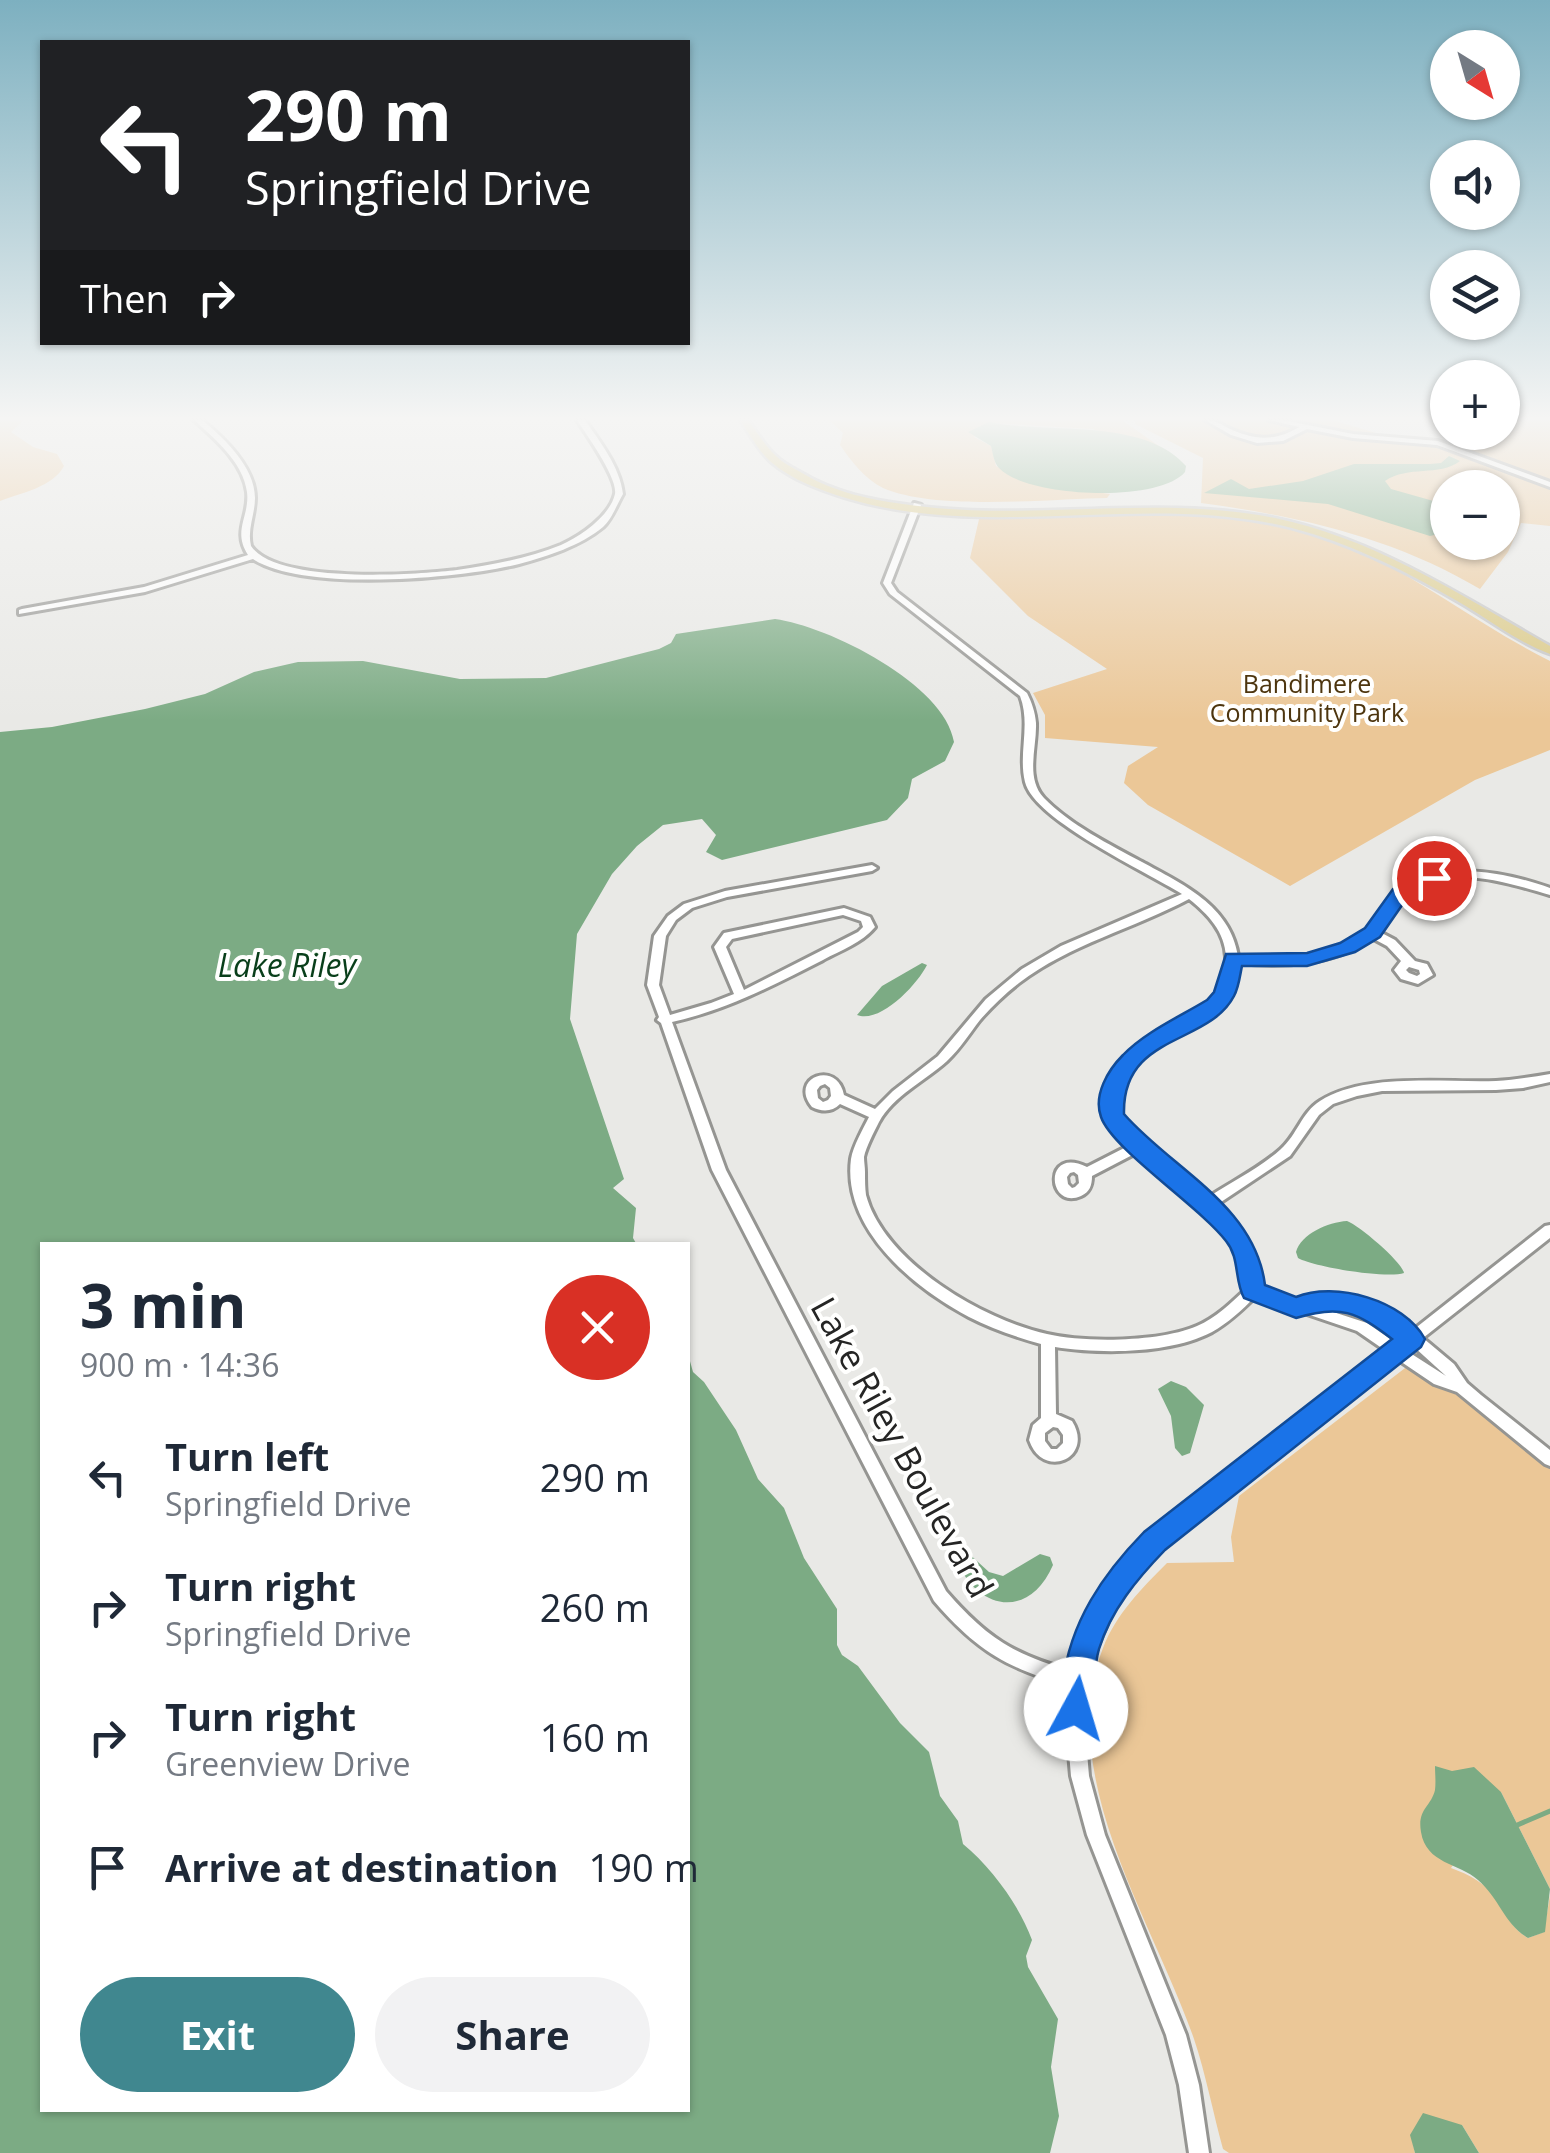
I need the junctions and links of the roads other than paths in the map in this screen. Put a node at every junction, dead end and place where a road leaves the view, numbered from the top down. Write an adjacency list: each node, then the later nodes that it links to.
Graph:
1 (247, 520): 6 (street)
2 (603, 520): 6 (street)
3 (911, 520): 12 (street)
4 (1258, 520): 9 (main road)
5 (1289, 520): 8 (main road)
6 (254, 556): 7 (street)
7 (22, 612)
8 (1550, 643)
9 (1550, 651)
10 (872, 868): 17 (street, Lake Riley Boulevard)
11 (1550, 892): 13 (street)
12 (1191, 894): 14 (street); 20 (street)
13 (1372, 932): 14 (street); 15 (street)
14 (1233, 959): 21 (street)
15 (1410, 962)
16 (740, 994): 16 (street); 17 (street)
17 (663, 1020): 30 (street, Lake Riley Boulevard)
18 (1550, 1078): 23 (street)
19 (839, 1098): 20 (street)
20 (877, 1115): 26 (street)
21 (1138, 1146): 22 (street); 23 (street)
22 (1085, 1174)
23 (1208, 1204): 25 (street)
24 (1550, 1230): 27 (street)
25 (1253, 1291): 26 (street); 27 (street)
26 (1048, 1340): 28 (street)
27 (1405, 1345): 29 (street); 30 (street)
28 (1049, 1422)
29 (1550, 1459)
30 (1077, 1680): 31 (street)
31 (1199, 2153)

